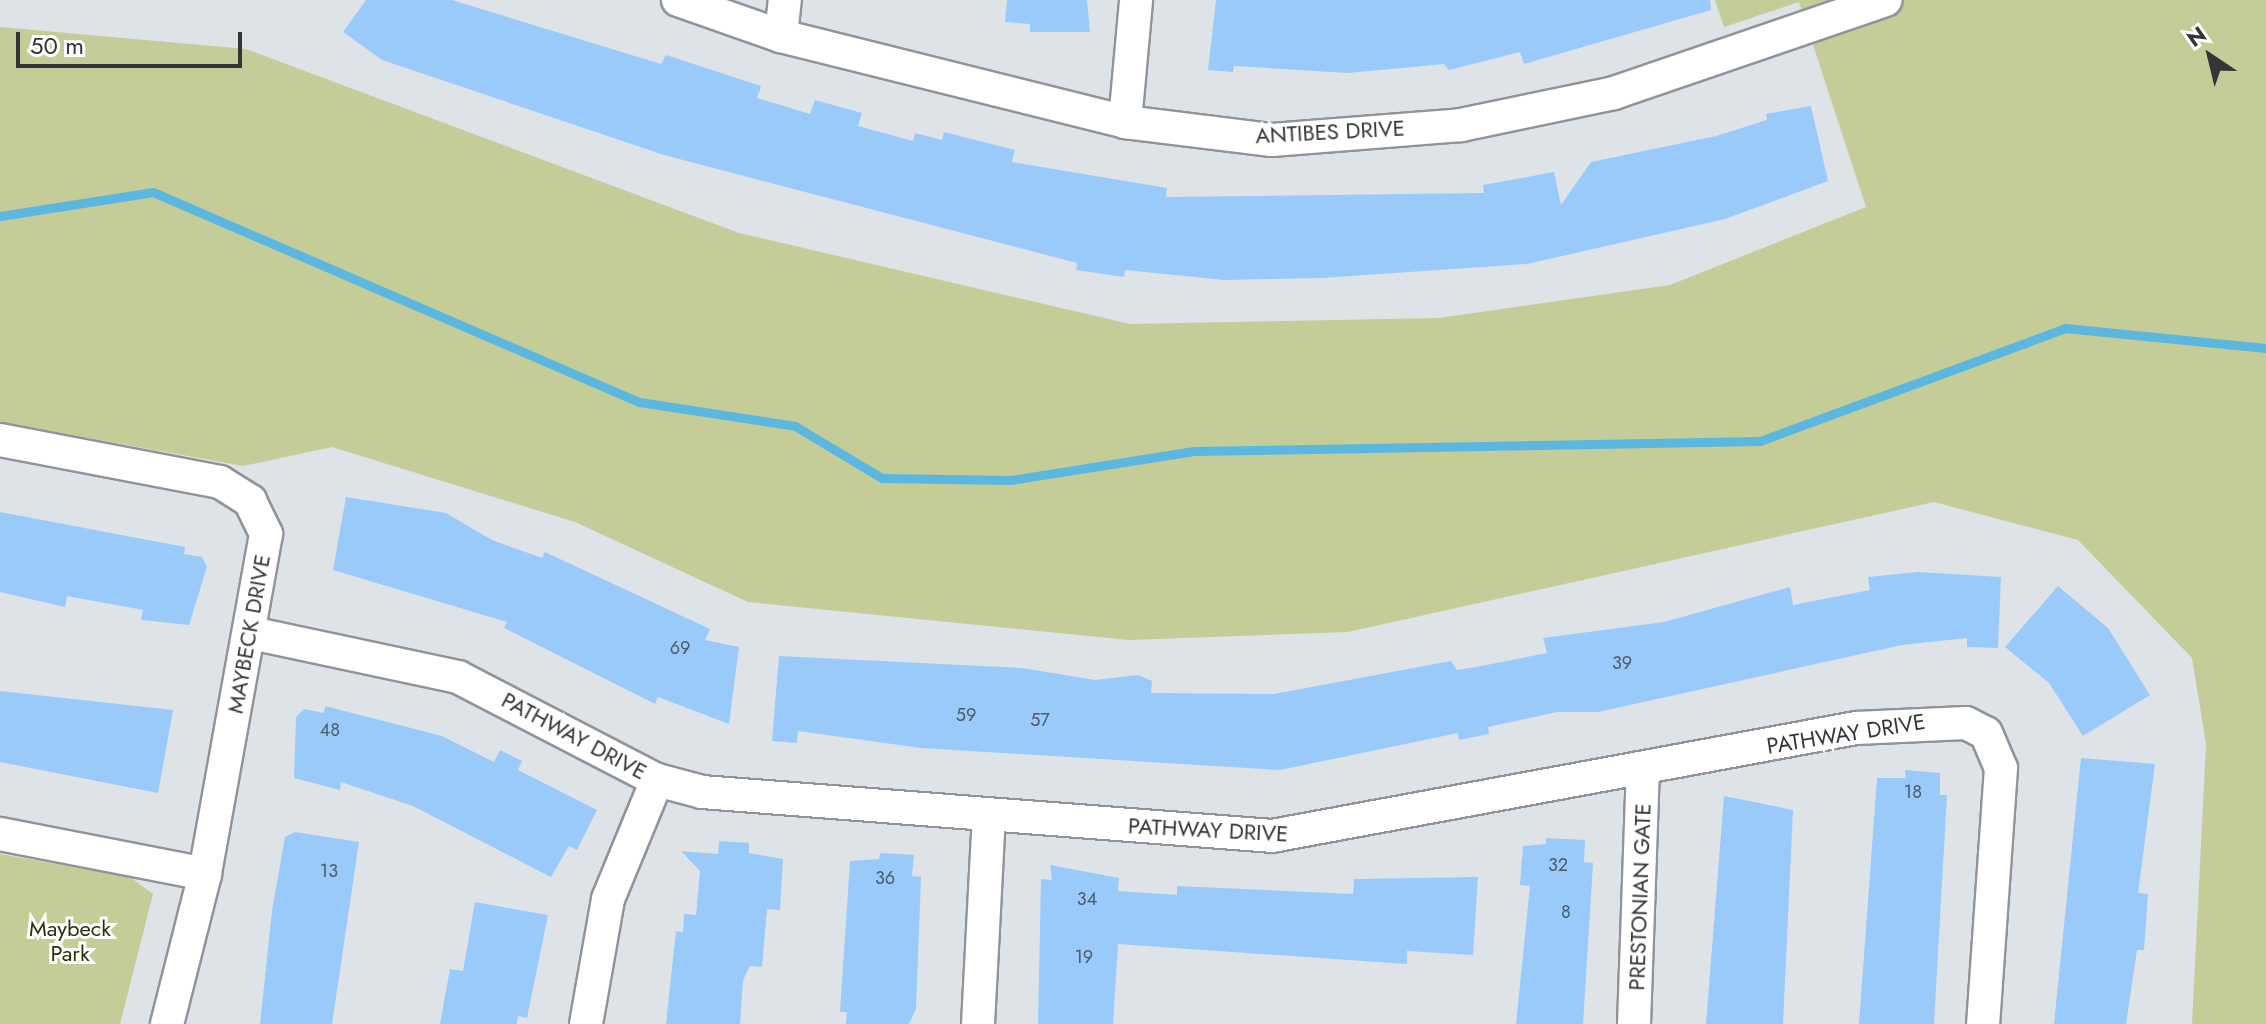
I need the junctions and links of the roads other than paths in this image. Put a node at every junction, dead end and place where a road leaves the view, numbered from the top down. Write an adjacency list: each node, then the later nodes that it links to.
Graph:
1 (678, 0): 5 (street, ANTIBES DRIVE)
2 (785, 0): 5 (street)
3 (1136, 0): 6 (street)
4 (1885, 0): 6 (street, ANTIBES DRIVE)
5 (781, 36): 6 (street, ANTIBES DRIVE)
6 (1125, 122)
7 (0, 440): 8 (street, MAYBECK DRIVE)
8 (251, 633): 10 (street, PATHWAY DRIVE); 13 (street, MAYBECK DRIVE)
9 (1643, 769): 11 (street, PATHWAY DRIVE); 17 (street, PRESTONIAN GATE); 18 (street, PATHWAY DRIVE)
10 (657, 780): 11 (street, PATHWAY DRIVE); 15 (street)
11 (989, 816): 16 (street)
12 (0, 834): 13 (street)
13 (205, 874): 14 (street, MAYBECK DRIVE)
14 (167, 1024)
15 (586, 1024)
16 (978, 1024)
17 (1634, 1024)
18 (1983, 1024)

